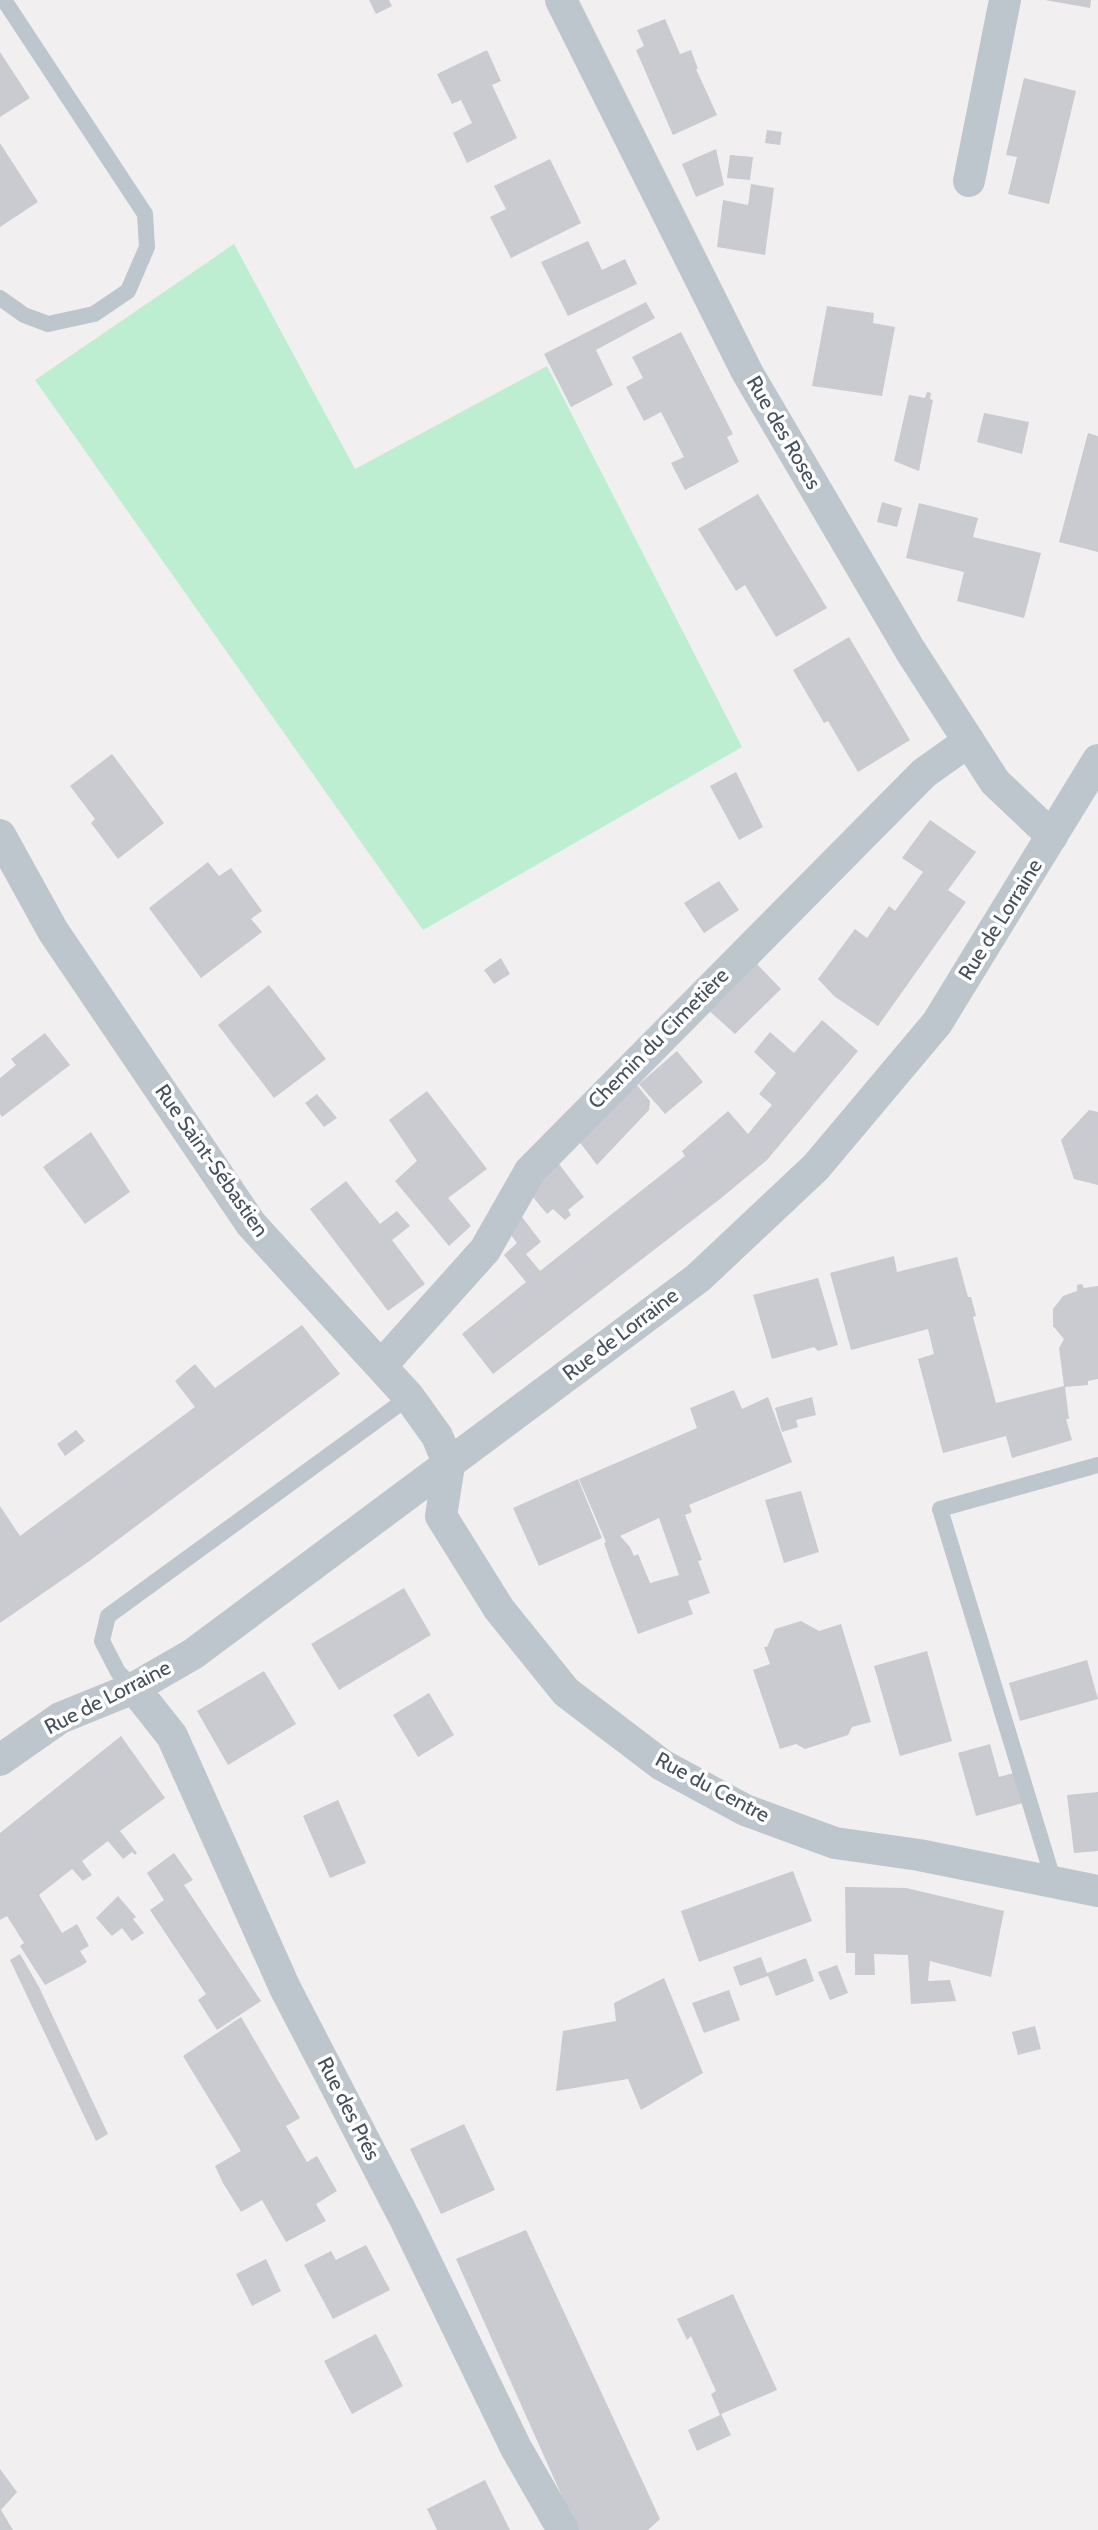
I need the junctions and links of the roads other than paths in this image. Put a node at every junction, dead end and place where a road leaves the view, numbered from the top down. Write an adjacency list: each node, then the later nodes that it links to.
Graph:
1 (4, 0): 5 (lane)
2 (561, 0): 6 (street, Rue des Roses)
3 (1005, 0): 4 (street)
4 (969, 181)
5 (0, 298)
6 (969, 741): 9 (street, Rue des Roses); 10 (street, Chemin du Cimetière)
7 (1098, 760): 9 (street, Rue de Lorraine)
8 (0, 835): 10 (street, Rue Saint-Sébastien)
9 (1052, 836): 12 (street, Rue de Lorraine)
10 (381, 1366): 11 (street, Rue Saint-Sébastien)
11 (409, 1397): 12 (street, Rue Saint-Sébastien); 14 (lane)
12 (449, 1465): 14 (street, Rue de Lorraine); 16 (street, Rue du Centre)
13 (1098, 1465): 16 (lane)
14 (134, 1688): 15 (street, Rue de Lorraine); 18 (street, Rue des Prés)
15 (0, 1760)
16 (1054, 1882): 17 (street, Rue du Centre)
17 (1098, 1891)
18 (564, 2530)

